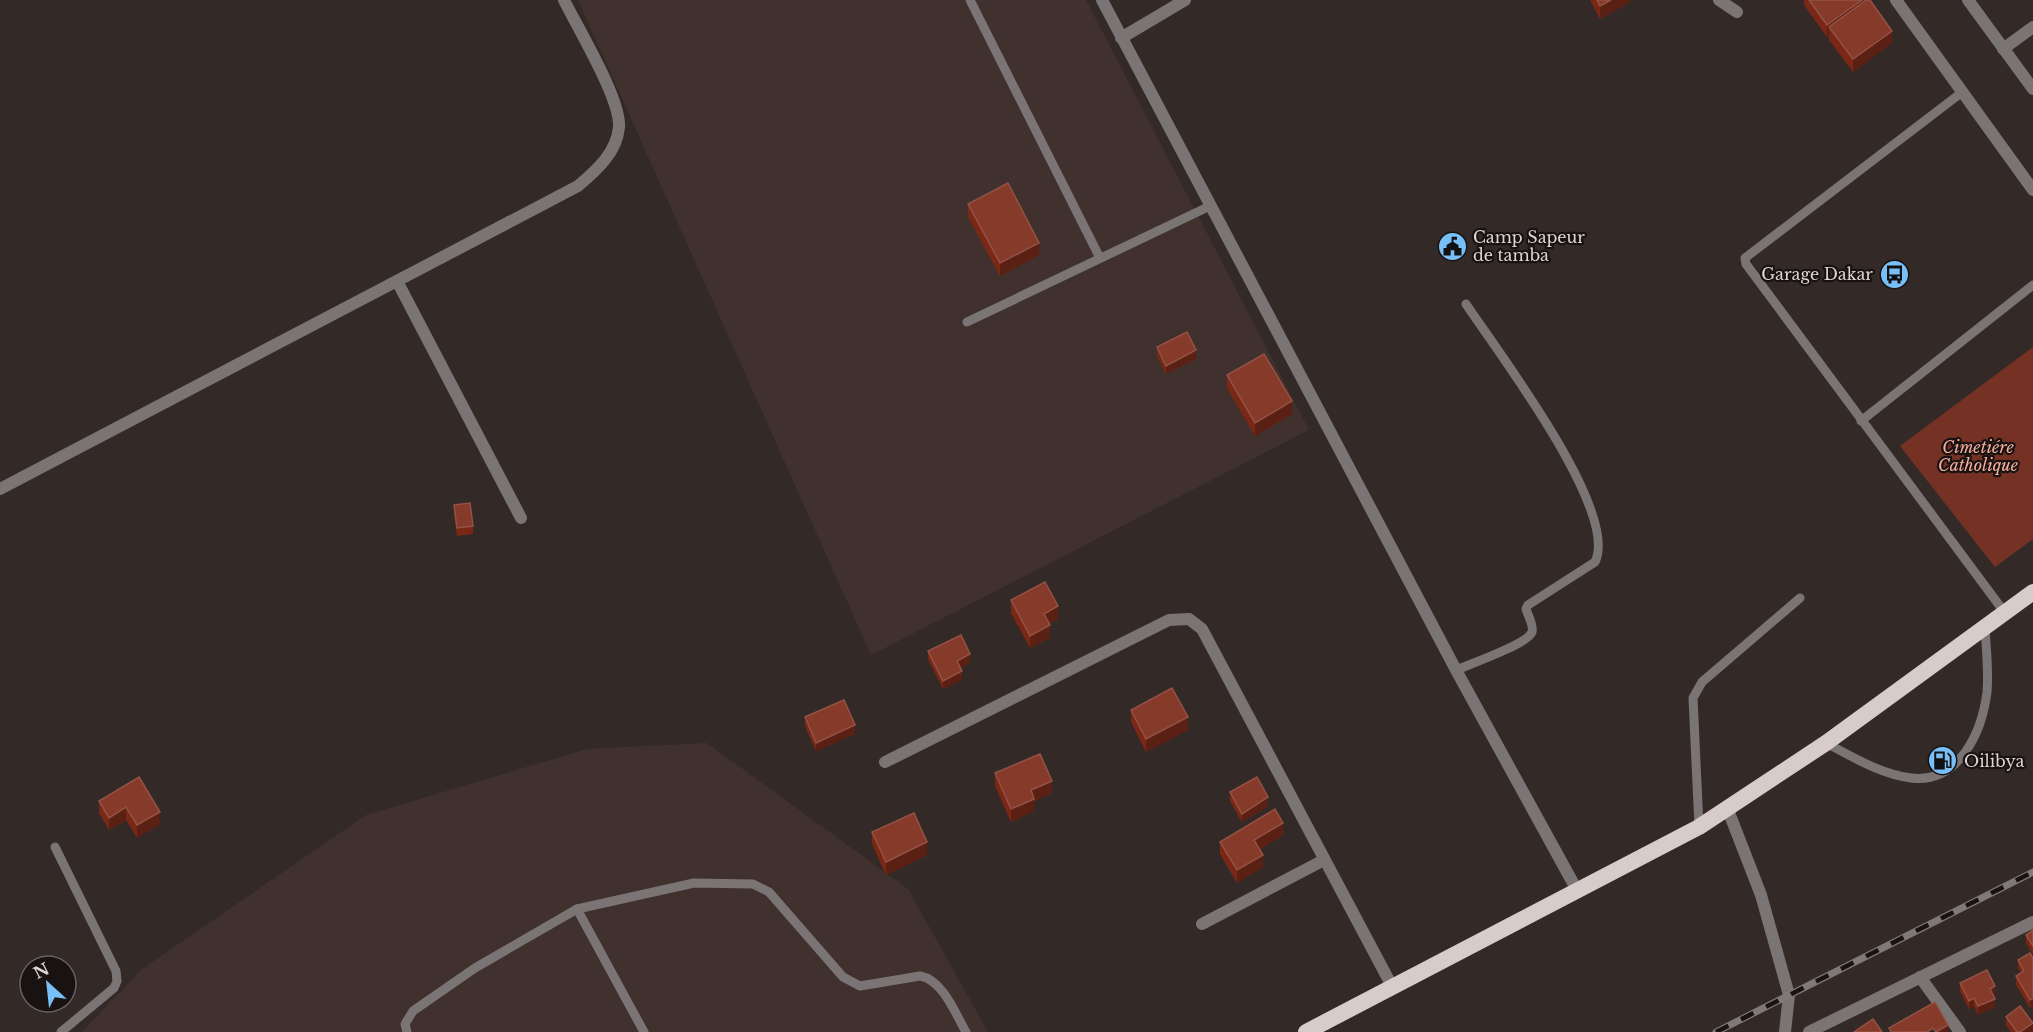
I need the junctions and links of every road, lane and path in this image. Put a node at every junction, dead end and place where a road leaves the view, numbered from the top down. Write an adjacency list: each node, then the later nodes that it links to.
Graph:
1 (564, 0): 17 (street)
2 (970, 0): 16 (lane)
3 (1102, 0): 10 (street)
4 (1185, 0): 10 (street)
5 (1719, 0): 8 (street)
6 (1896, 0): 13 (street)
7 (1968, 0): 11 (street)
8 (1737, 12)
9 (2033, 27): 11 (street)
10 (1122, 38): 15 (street)
11 (2004, 49): 12 (street)
12 (2033, 89)
13 (1961, 93): 14 (street); 21 (lane)
14 (2033, 190)
15 (1210, 206): 16 (lane); 28 (street)
16 (1100, 258): 20 (lane)
17 (397, 281): 22 (street); 23 (street)
18 (2033, 285): 21 (lane)
19 (1466, 304): 28 (lane)
20 (968, 322)
21 (1861, 421): 26 (lane)
22 (0, 489)
23 (521, 518)
24 (2033, 592): 26 (highway)
25 (1800, 598): 32 (lane)
26 (2005, 613): 27 (highway)
27 (1985, 627): 29 (highway); 29 (lane)
28 (1456, 670): 35 (street)
29 (1826, 743): 31 (highway)
30 (885, 762): 34 (street)
31 (1728, 810): 32 (highway); 46 (street)
32 (1700, 827): 35 (highway)
33 (55, 847): 41 (lane)
34 (1324, 860): 38 (street); 40 (street)
35 (1578, 892): 40 (highway)
36 (577, 909): 42 (lane); 43 (lane); 44 (lane)
37 (2033, 922): 39 (street)
38 (1202, 924)
39 (1920, 977): 47 (street); 48 (street)
40 (1393, 988): 45 (highway)
41 (61, 1032)
42 (407, 1032)
43 (644, 1032)
44 (966, 1032)
45 (1306, 1032)
46 (1785, 1032)
47 (1809, 1032)
48 (1960, 1032)

